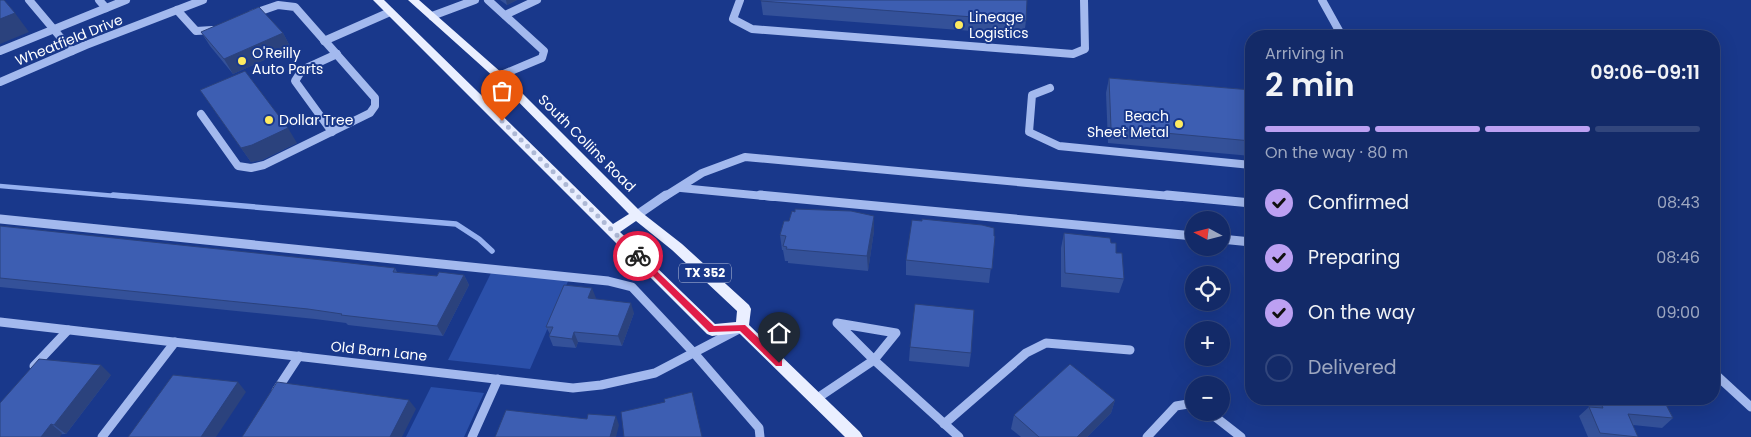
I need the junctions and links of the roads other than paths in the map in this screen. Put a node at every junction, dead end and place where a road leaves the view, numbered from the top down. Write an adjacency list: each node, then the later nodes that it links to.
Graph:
1 (30, 0): 20 (street)
2 (99, 0): 13 (street)
3 (126, 0): 13 (street)
4 (203, 0): 14 (street, Wheatfield Drive)
5 (378, 0): 15 (main road, TX 352)
6 (475, 0): 18 (street)
7 (488, 0): 16 (street)
8 (537, 0): 16 (street)
9 (740, 0): 10 (street)
10 (1084, 0)
11 (1322, 0): 21 (street)
12 (416, 1): 18 (main road, South Collins Road / TX 352)
13 (106, 8): 20 (street)
14 (177, 10): 19 (street); 24 (street, Wheatfield Drive)
15 (390, 12): 22 (street); 36 (main road, TX 352)
16 (505, 15): 26 (street)
17 (247, 16): 22 (street)
18 (432, 16): 26 (main road, South Collins Road / TX 352)
19 (220, 27)
20 (53, 28): 23 (street); 24 (street)
21 (1339, 30)
22 (324, 40): 25 (street)
23 (0, 51)
24 (72, 51): 27 (street, Wheatfield Drive)
25 (336, 54): 30 (street); 30 (street)
26 (499, 76): 34 (main road, South Collins Road / TX 352)
27 (0, 82)
28 (1050, 88): 31 (street)
29 (201, 114): 30 (street)
30 (332, 132)
31 (1245, 164)
32 (681, 188): 33 (street); 34 (street); 37 (street)
33 (1245, 202)
34 (637, 215): 36 (main road); 41 (main road, South Collins Road / TX 352)
35 (0, 219): 45 (street)
36 (613, 230): 41 (main road, TX 352)
37 (1185, 235)
38 (1230, 240): 39 (street)
39 (1245, 241)
40 (0, 322): 42 (street, Old Barn Lane)
41 (742, 327): 45 (street, Old Barn Lane); 52 (main road)
42 (68, 330): 43 (street, Old Barn Lane); 48 (street)
43 (175, 342): 46 (street, Old Barn Lane); 57 (street)
44 (1130, 350): 56 (street)
45 (694, 352): 49 (street, Old Barn Lane); 59 (street)
46 (299, 356): 49 (street, Old Barn Lane); 51 (street)
47 (874, 360): 47 (street); 52 (street); 56 (street)
48 (27, 374)
49 (498, 378): 58 (street)
50 (1720, 379): 54 (street)
51 (273, 396)
52 (816, 399): 60 (main road)
53 (1185, 404): 62 (street)
54 (1751, 407)
55 (1220, 421): 63 (street)
56 (944, 424): 61 (street)
57 (102, 437)
58 (472, 437)
59 (760, 437)
60 (855, 437)
61 (959, 437)
62 (1146, 437)
63 (1240, 437)

